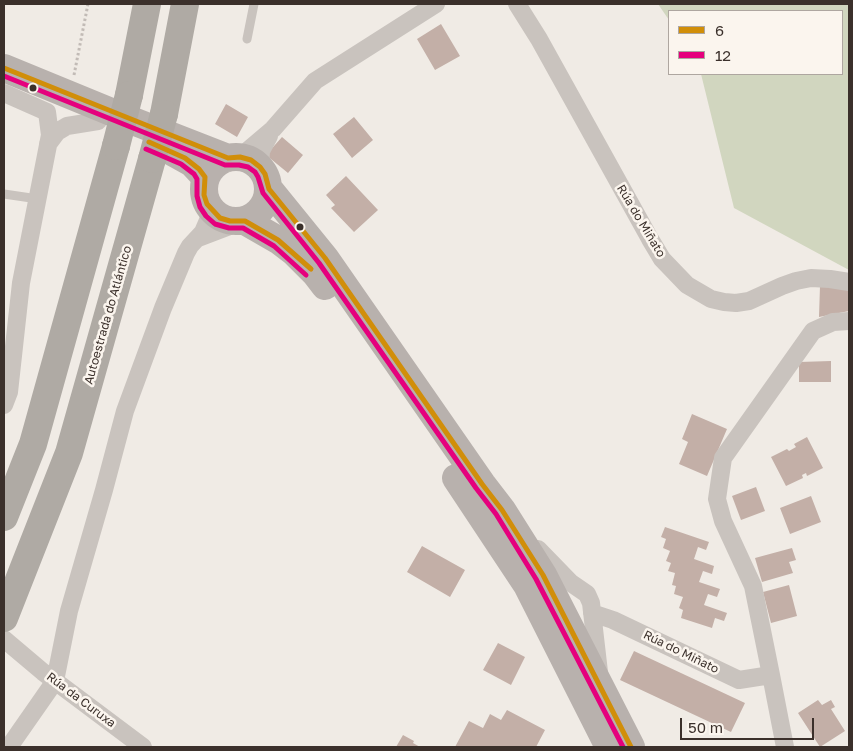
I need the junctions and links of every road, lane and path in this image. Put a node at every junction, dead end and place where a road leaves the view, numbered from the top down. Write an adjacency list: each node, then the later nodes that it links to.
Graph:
1 (88, 4): 12 (path)
2 (147, 4): 27 (highway, bridge)
3 (185, 4): 13 (highway, Autoestrada do Atlántico)
4 (196, 4): 13 (highway)
5 (254, 4): 8 (lane)
6 (436, 4): 16 (street)
7 (517, 4): 23 (street, Rúa do Miñato)
8 (246, 39)
9 (4, 68): 12 (main road)
10 (4, 83): 14 (main road)
11 (4, 93): 12 (street)
12 (57, 103): 14 (street); 15 (street); 16 (main road)
13 (165, 107): 30 (highway, Autoestrada do Atlántico, bridge)
14 (90, 122): 15 (street); 17 (main road)
15 (48, 144): 19 (street)
16 (249, 168): 17 (main road); 21 (main road); 26 (main road)
17 (206, 177): 20 (main road)
18 (4, 195): 19 (lane)
19 (38, 199): 25 (street)
20 (212, 211): 21 (main road); 22 (street)
21 (243, 221): 22 (street); 26 (main road)
22 (198, 238): 34 (street)
23 (849, 282)
24 (849, 321): 33 (street)
25 (4, 405)
26 (489, 509): 28 (main road); 35 (main road)
27 (4, 517)
28 (555, 591): 29 (street); 31 (main road)
29 (592, 612): 31 (street); 33 (street, Rúa do Miñato); 35 (street)
30 (4, 618)
31 (568, 633): 35 (main road)
32 (4, 639): 34 (street, Rúa da Curuxa)
33 (771, 675): 40 (street)
34 (49, 676): 36 (street); 37 (street, Rúa da Curuxa)
35 (590, 688): 38 (main road); 39 (main road)
36 (9, 747)
37 (143, 747)
38 (609, 747)
39 (631, 747)
40 (785, 747)

